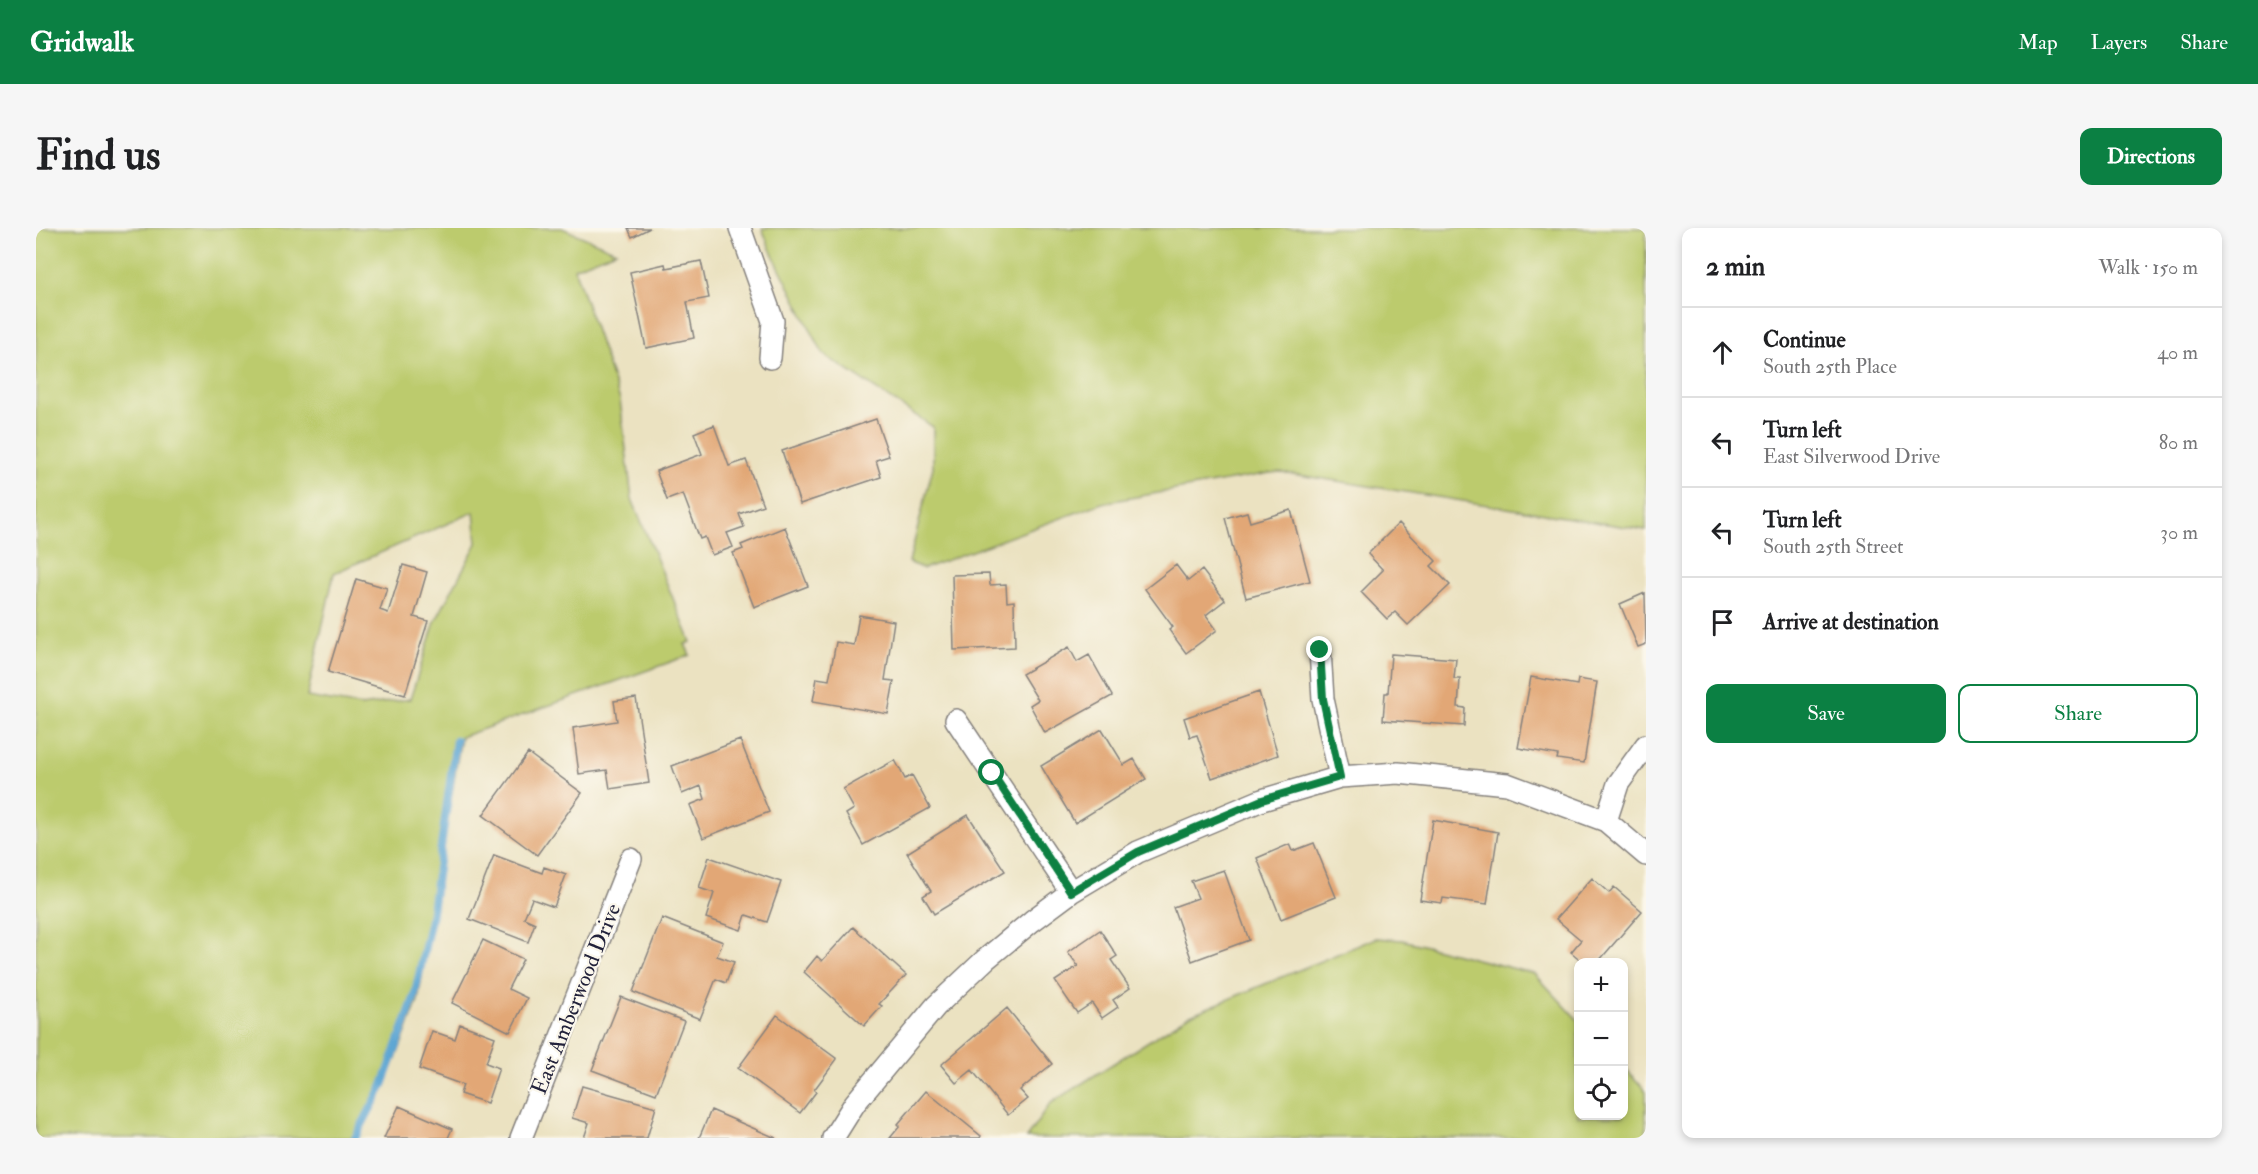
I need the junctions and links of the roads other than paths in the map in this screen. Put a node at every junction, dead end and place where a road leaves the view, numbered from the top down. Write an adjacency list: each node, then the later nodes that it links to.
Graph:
1 (740, 228): 2 (street)
2 (770, 358)
3 (1320, 650): 6 (street)
4 (956, 720): 10 (street)
5 (1646, 745): 7 (street)
6 (1340, 777): 7 (street); 10 (street)
7 (1606, 821): 8 (street)
8 (1646, 855)
9 (631, 859): 11 (street, East Amberwood Drive)
10 (1071, 892): 12 (street)
11 (521, 1138)
12 (833, 1138)

